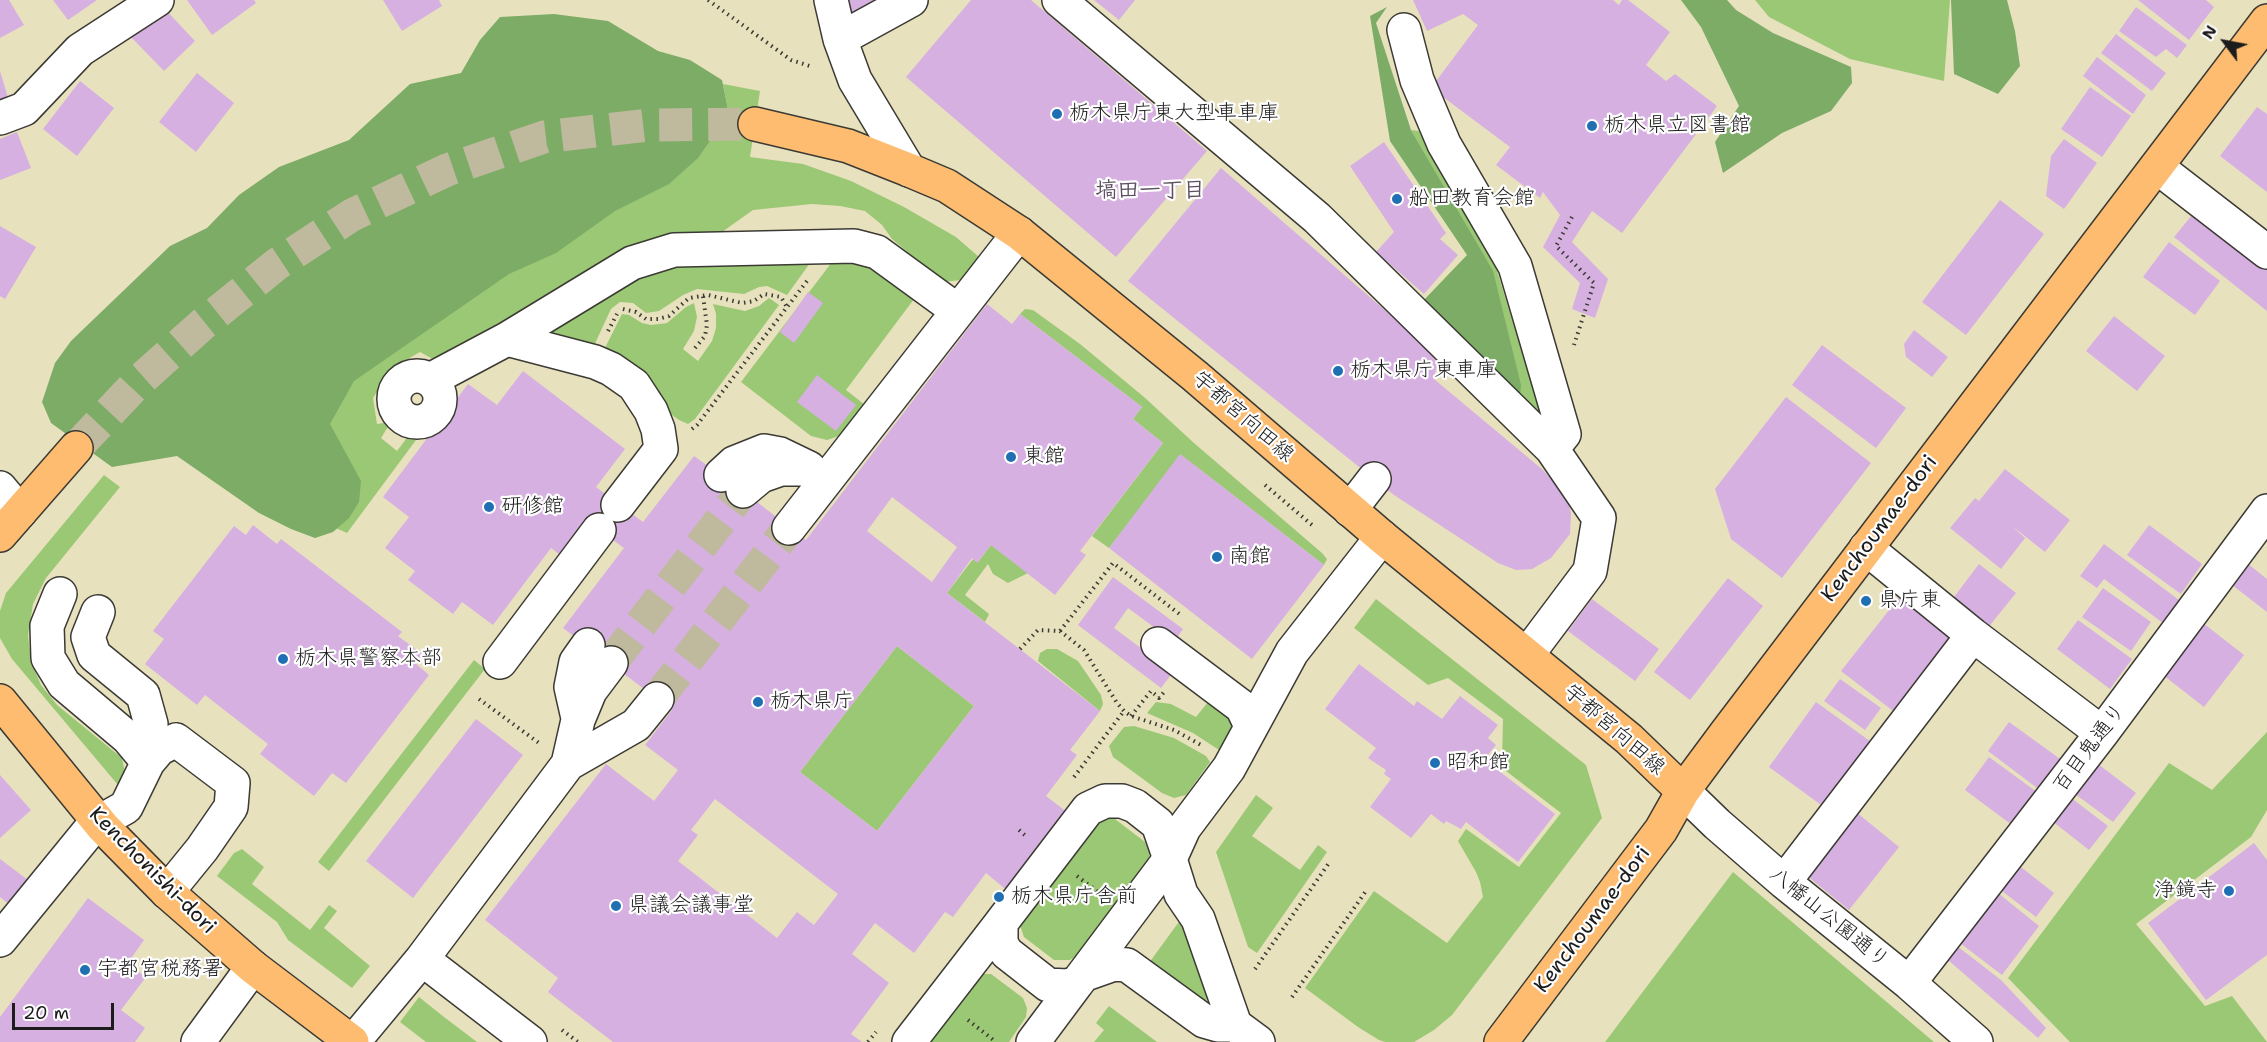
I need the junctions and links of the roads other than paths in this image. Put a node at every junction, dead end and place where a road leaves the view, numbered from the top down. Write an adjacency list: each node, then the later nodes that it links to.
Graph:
1 (157, 0): 8 (street)
2 (831, 0): 7 (street)
3 (911, 0): 7 (street)
4 (1059, 0): 18 (street)
5 (2267, 21): 10 (main road, Kenchoumae-dori)
6 (1404, 30): 18 (street)
7 (840, 39): 11 (street)
8 (0, 118)
9 (755, 124): 11 (main road, 宇都宮向田線)
10 (2157, 167): 13 (street); 29 (main road, Kenchoumae-dori)
11 (909, 170): 12 (main road, 宇都宮向田線)
12 (1018, 233): 14 (street); 23 (main road, 宇都宮向田線)
13 (2267, 252)
14 (958, 311): 15 (street); 19 (street)
15 (507, 339): 16 (street); 22 (street)
16 (430, 380)
17 (76, 448): 25 (main road)
18 (1552, 449): 35 (street)
19 (818, 474): 21 (street); 26 (street)
20 (1374, 479): 23 (street)
21 (732, 483)
22 (618, 505)
23 (1350, 510): 28 (main road, 宇都宮向田線)
24 (2267, 511): 40 (street, 百目鬼通り)
25 (7, 512)
26 (789, 528)
27 (599, 530): 36 (street)
28 (1382, 537): 35 (main road, 宇都宮向田線); 39 (street)
29 (1866, 548): 32 (street); 43 (main road, Kenchoumae-dori)
30 (60, 594): 42 (street)
31 (98, 612): 42 (street)
32 (1973, 635): 40 (street); 46 (street)
33 (1158, 644): 39 (street)
34 (600, 654): 41 (street)
35 (1527, 655): 43 (main road, 宇都宮向田線)
36 (500, 662)
37 (657, 699): 41 (street)
38 (0, 701): 44 (main road, Kenchonishi-dori)
39 (1251, 726): 45 (street)
40 (2102, 733): 53 (street, 百目鬼通り)
41 (557, 756): 50 (street)
42 (148, 762): 44 (street); 47 (street)
43 (1683, 791): 46 (street, 八幡山公園通り); 60 (main road, Kenchoumae-dori)
44 (99, 822): 47 (main road, Kenchonishi-dori); 49 (street)
45 (1170, 860): 48 (street); 52 (street); 54 (street)
46 (1784, 882): 53 (street, 八幡山公園通り)
47 (167, 892): 51 (main road, Kenchonishi-dori)
48 (1001, 923): 52 (street); 58 (street)
49 (0, 940)
50 (422, 959): 56 (street); 57 (street)
51 (253, 967): 55 (street); 56 (main road, Kenchonishi-dori)
52 (1080, 979): 54 (street); 59 (street)
53 (1909, 983): 61 (street, 八幡山公園通り)
54 (1246, 1034)
55 (198, 1042)
56 (353, 1042)
57 (530, 1042)
58 (909, 1042)
59 (1033, 1042)
60 (1502, 1042)
61 (1976, 1042)

